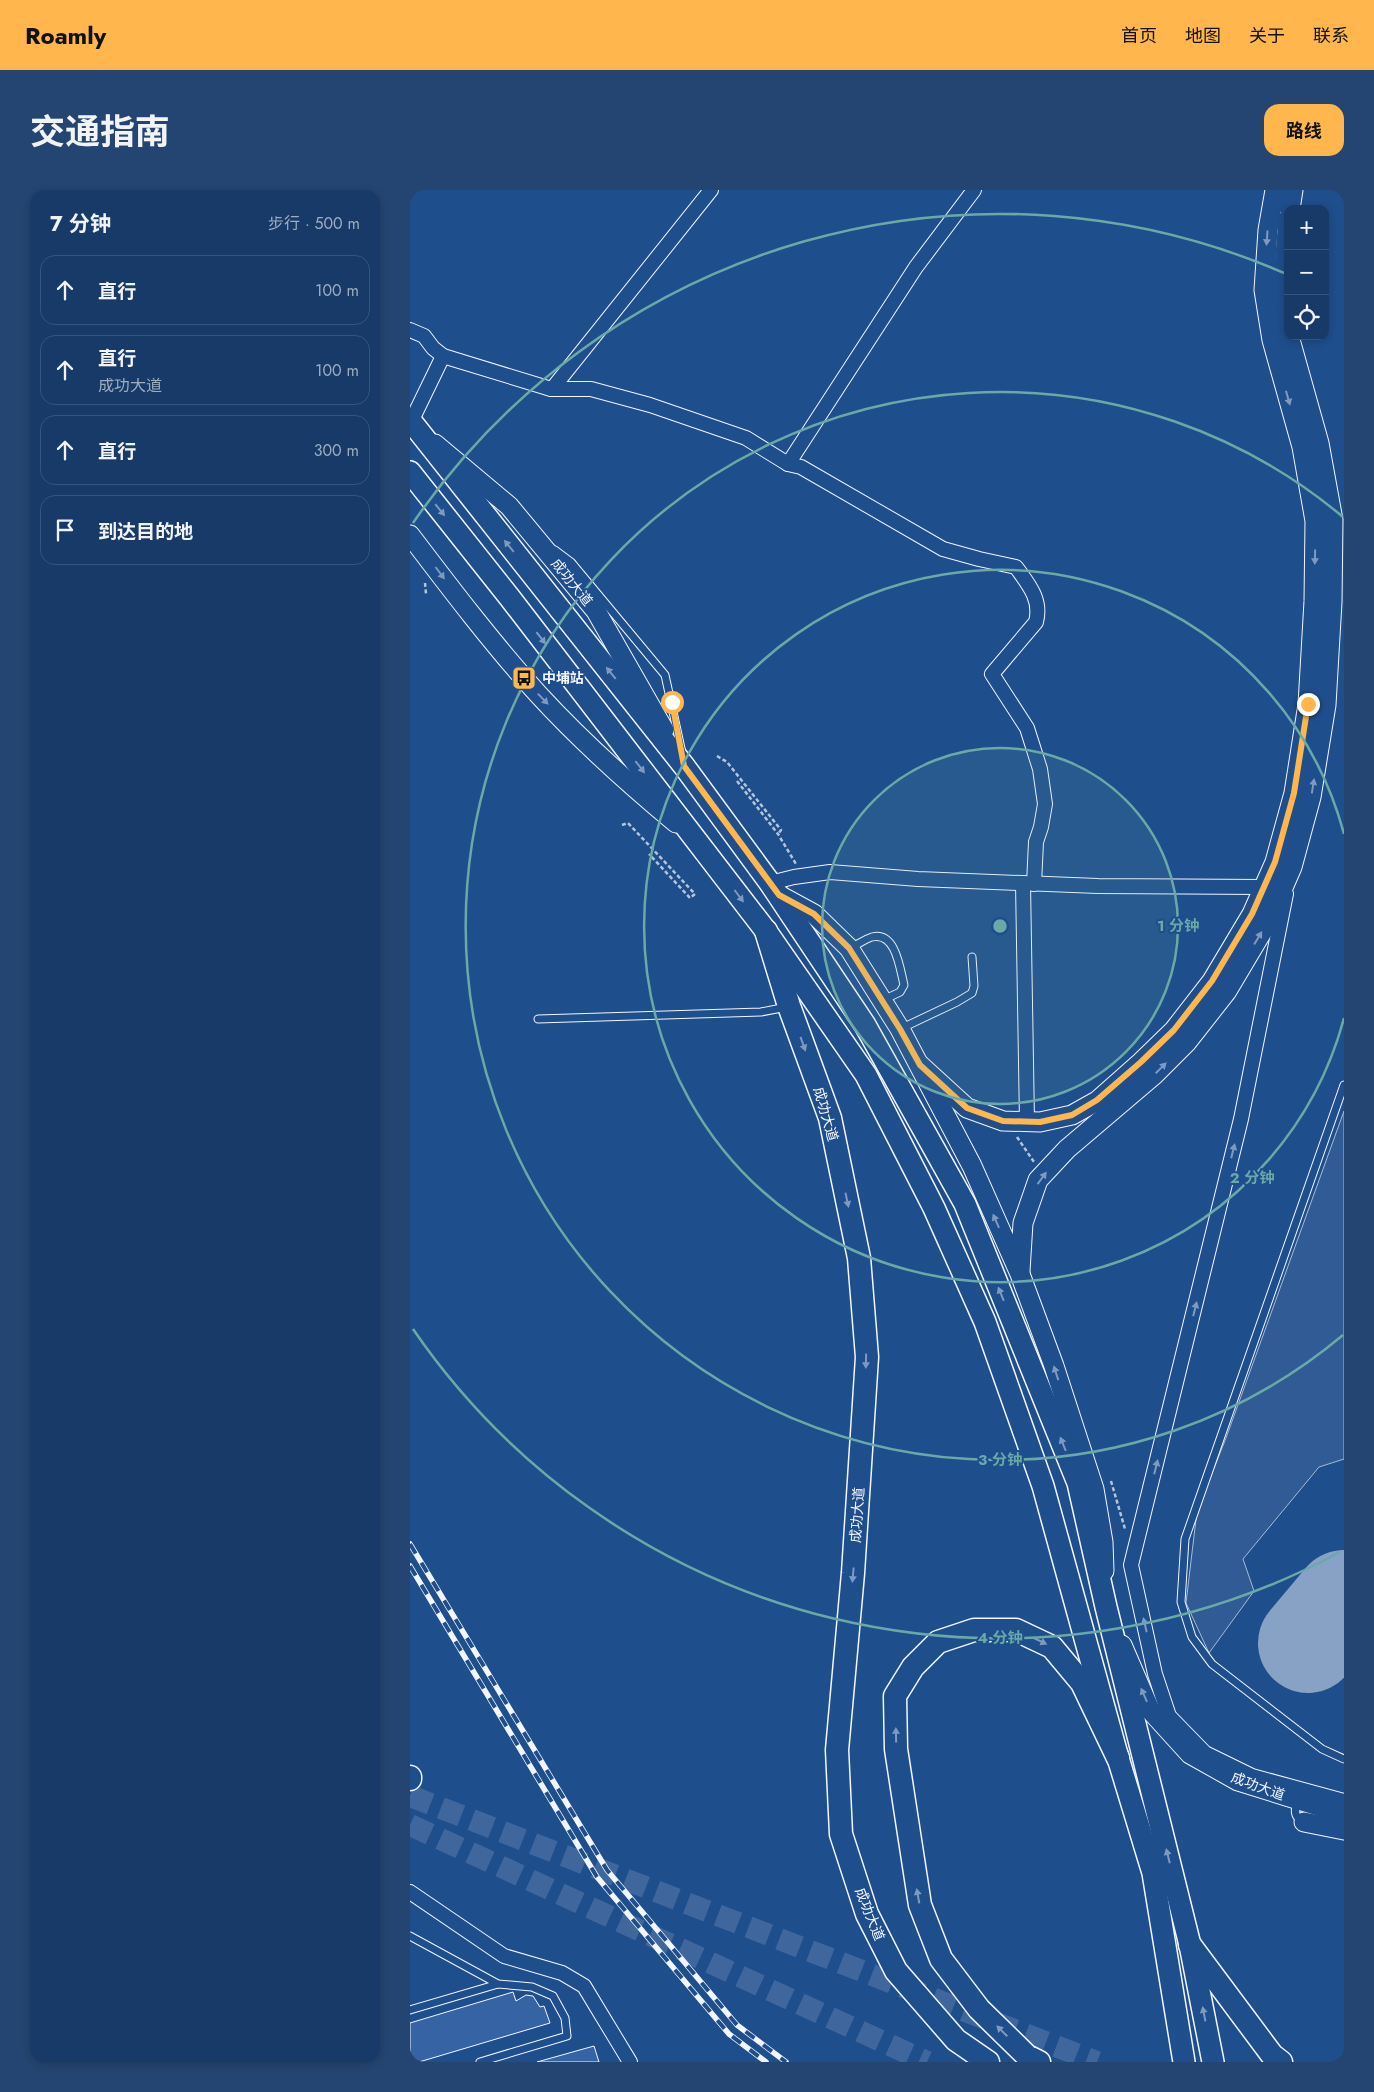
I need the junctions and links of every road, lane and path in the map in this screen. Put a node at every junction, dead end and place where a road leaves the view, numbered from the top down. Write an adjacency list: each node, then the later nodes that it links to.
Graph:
1 (711, 190): 11 (street)
2 (974, 190): 13 (street)
3 (1275, 190): 25 (main road, one-way to 25)
4 (1293, 190): 5 (main road)
5 (1291, 205)
6 (1285, 250): 7 (main road)
7 (1284, 303)
8 (410, 330): 10 (street)
9 (1290, 340): 23 (main road, one-way to 9)
10 (443, 356): 11 (street); 12 (street)
11 (552, 389): 13 (street)
12 (413, 425): 15 (main road, 成功大道); 18 (main road, one-way to 12)
13 (788, 464): 24 (street)
14 (410, 472): 21 (main road, one-way to 21)
15 (531, 532): 18 (main road, 成功大道); 18 (lane)
16 (410, 535): 21 (main road, one-way to 21)
17 (717, 756): 19 (path)
18 (684, 766): 26 (main road)
19 (737, 780)
20 (622, 825): 22 (path)
21 (695, 838): 27 (main road, one-way to 27)
22 (649, 854)
23 (1292, 867): 37 (main road, one-way to 23); 45 (street, one-way to 23)
24 (1029, 884): 25 (street); 26 (street); 36 (street)
25 (1264, 887): 36 (main road)
26 (775, 889): 28 (main road, 成功大道); 41 (main road, one-way to 26)
27 (766, 931): 31 (highway, 成功大道); 42 (main road)
28 (849, 948): 30 (main road, 成功大道); 30 (lane)
29 (972, 956): 33 (lane)
30 (882, 1001): 33 (main road, 成功大道)
31 (790, 1006): 32 (lane); 56 (highway, 成功大道, one-way to 56)
32 (538, 1019)
33 (900, 1029): 34 (main road, 成功大道)
34 (920, 1065): 36 (main road); 38 (main road, 成功大道, one-way to 34)
35 (1344, 1085): 43 (lane)
36 (1021, 1129): 37 (path)
37 (1043, 1175): 38 (main road, one-way to 37)
38 (1020, 1274): 41 (main road, 成功大道, one-way to 38)
39 (1110, 1478): 40 (path)
40 (1126, 1537)
41 (1106, 1607): 44 (main road, 成功大道, one-way to 41); 51 (main road, one-way to 41)
42 (1118, 1758): 57 (highway, one-way to 42); 58 (main road)
43 (1344, 1759)
44 (1303, 1801): 46 (main road, 成功大道); 47 (lane)
45 (1344, 1802)
46 (1344, 1814)
47 (1304, 1822): 48 (main road)
48 (1344, 1830)
49 (410, 1892): 55 (street)
50 (410, 1936): 52 (lane)
51 (1190, 1946): 59 (main road, one-way to 51); 60 (highway)
52 (498, 1984): 53 (lane); 54 (lane)
53 (410, 2010)
54 (480, 2062)
55 (630, 2062)
56 (988, 2062)
57 (1040, 2062)
58 (1184, 2062)
59 (1213, 2062)
60 (1281, 2062)

